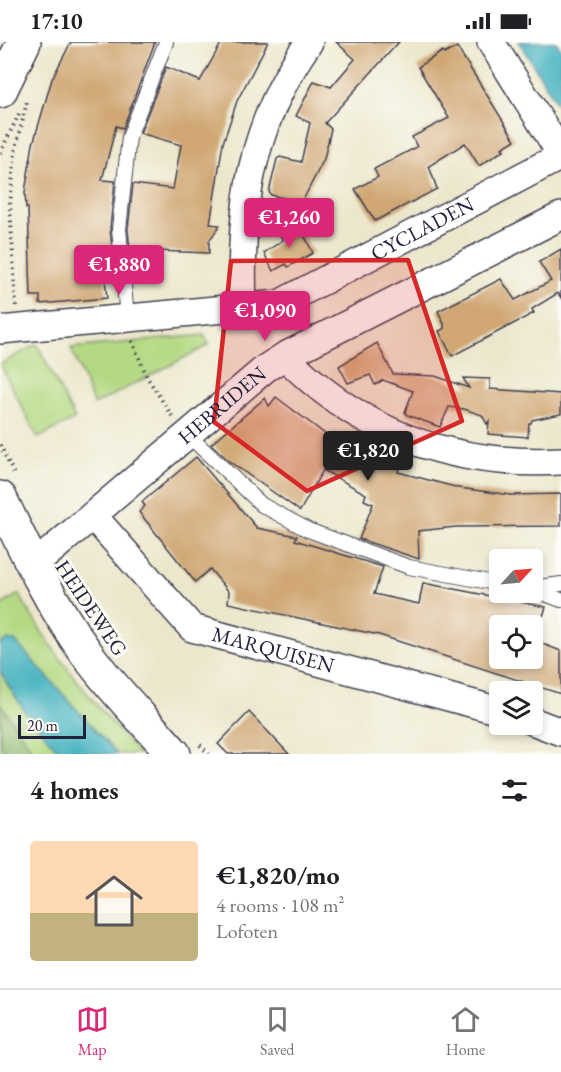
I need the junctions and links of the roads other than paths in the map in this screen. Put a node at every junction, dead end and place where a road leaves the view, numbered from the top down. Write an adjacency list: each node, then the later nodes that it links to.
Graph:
1 (24, 42): 5 (street)
2 (166, 42): 9 (lane)
3 (309, 42): 8 (street)
4 (491, 42): 6 (street)
5 (14, 93)
6 (561, 155): 8 (street, CYCLADEN)
7 (561, 216): 11 (street, HEBRIDEN)
8 (243, 308): 9 (street, CYCLADEN)
9 (127, 318): 10 (street, CYCLADEN)
10 (9, 330)
11 (285, 356): 12 (street, HEBRIDEN); 13 (street)
12 (188, 435): 15 (street, HEBRIDEN); 17 (lane)
13 (561, 461)
14 (7, 487): 16 (street, HEIDEWEG)
15 (94, 517): 16 (street, HEBRIDEN); 22 (street, MARQUISEN)
16 (33, 566): 25 (street, HEIDEWEG)
17 (489, 582)
18 (561, 584): 19 (lane)
19 (543, 587)
20 (543, 593): 21 (lane)
21 (561, 600)
22 (489, 708)
23 (543, 725): 24 (street)
24 (561, 732)
25 (184, 746)

